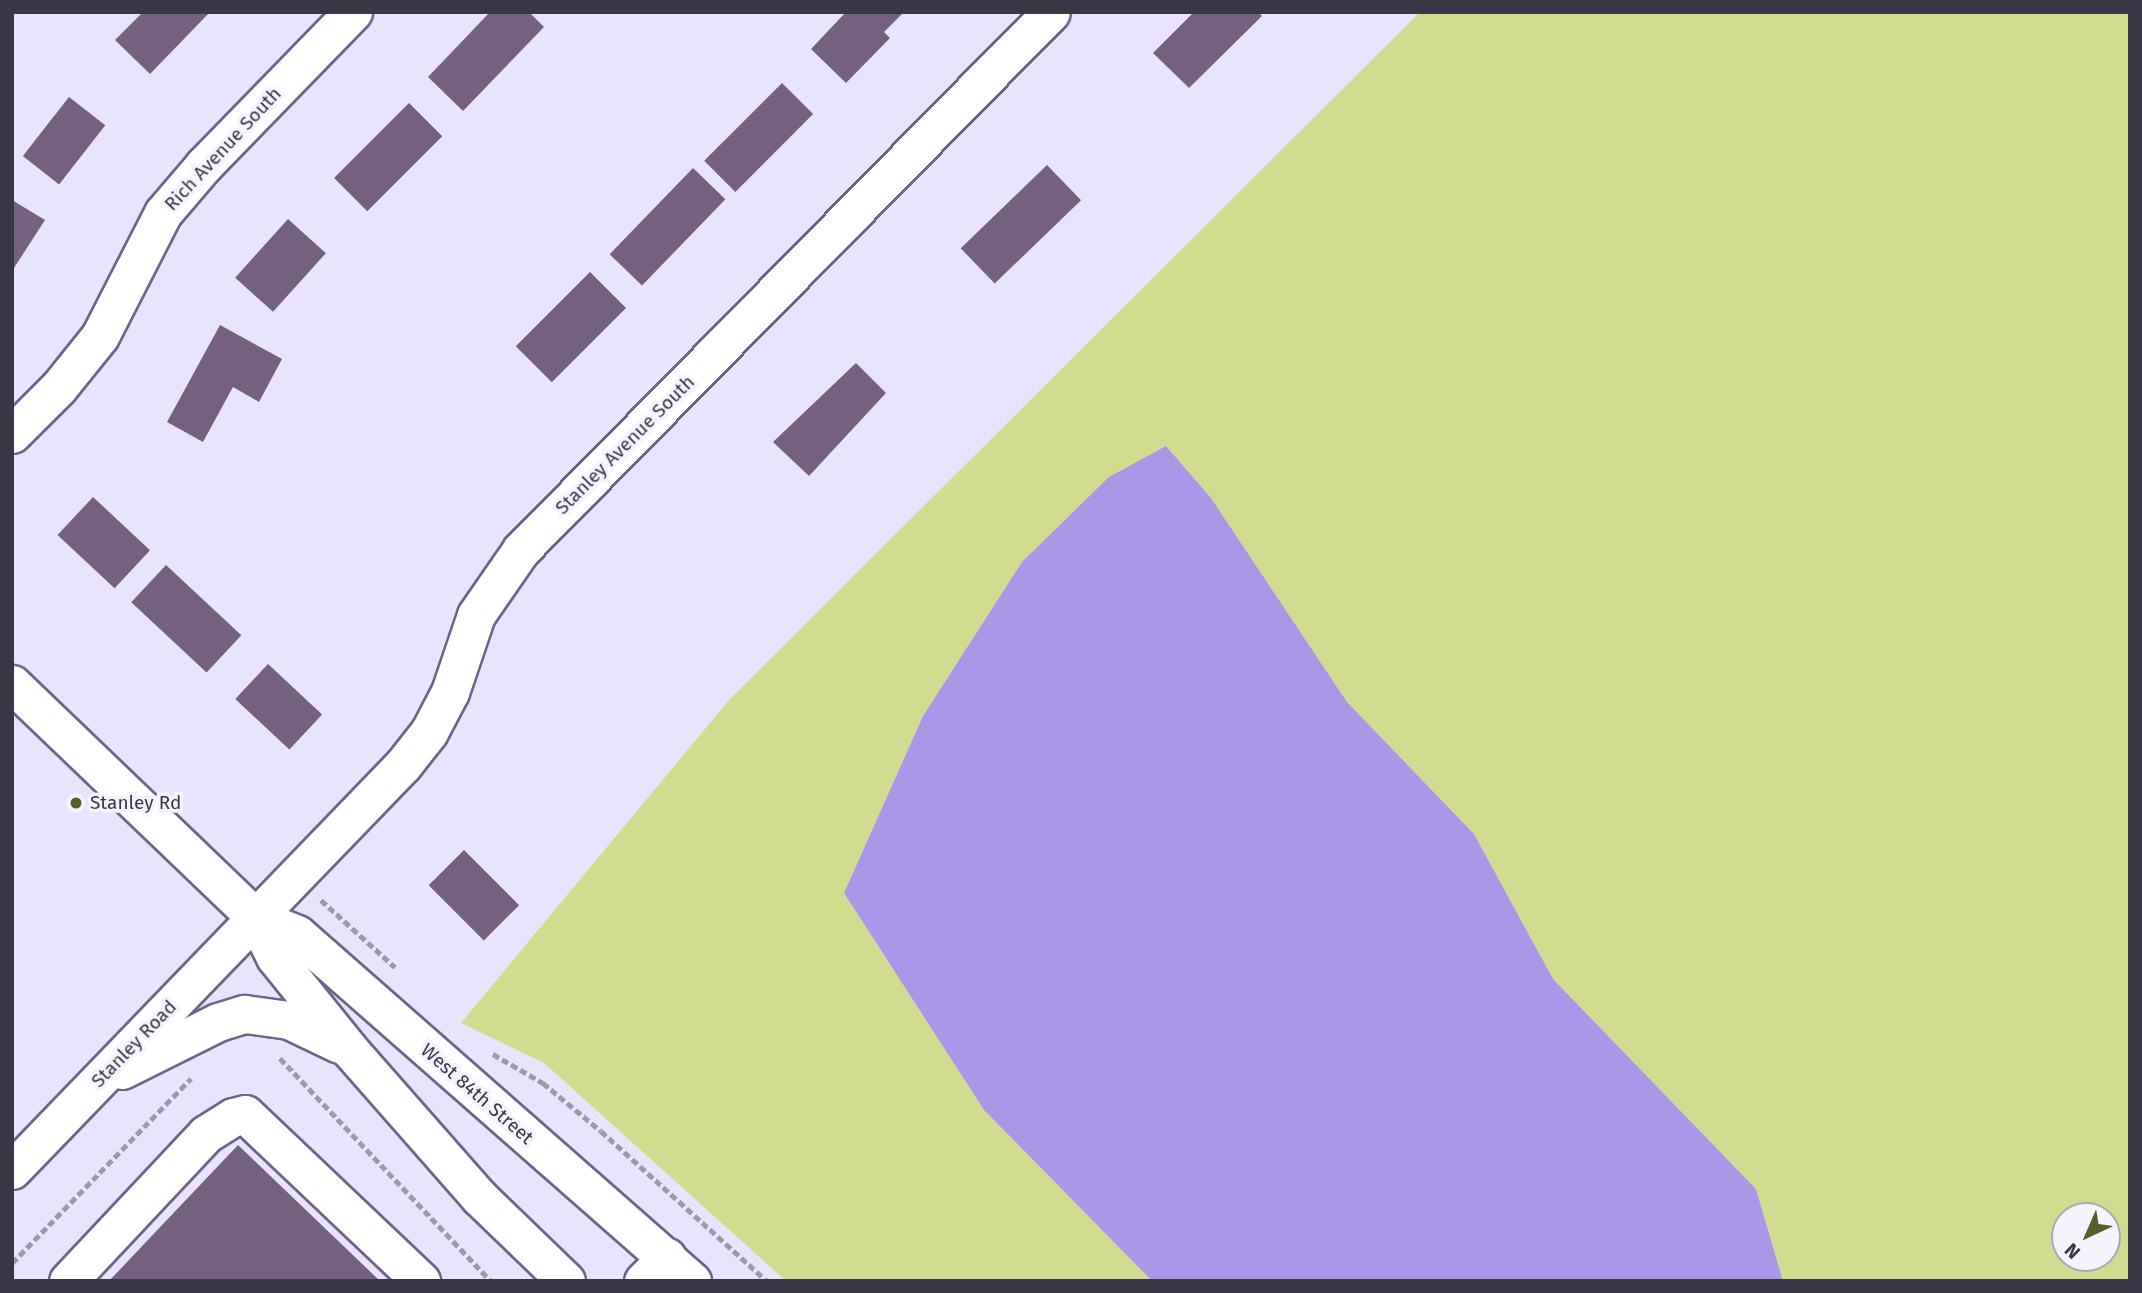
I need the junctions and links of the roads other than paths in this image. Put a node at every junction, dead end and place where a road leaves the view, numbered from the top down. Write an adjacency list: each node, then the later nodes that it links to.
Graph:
1 (353, 12): 3 (street, Rich Avenue South)
2 (1051, 12): 5 (street, Stanley Avenue South)
3 (12, 434)
4 (12, 684): 5 (street, West 84th Street)
5 (256, 917): 6 (street, West 84th Street); 7 (street, Stanley Road); 9 (street, West 84th Street)
6 (349, 1049): 7 (street); 12 (street, West 84th Street)
7 (96, 1083): 8 (street, Stanley Road)
8 (12, 1170)
9 (667, 1273)
10 (68, 1281): 11 (street)
11 (421, 1281)
12 (566, 1281)

